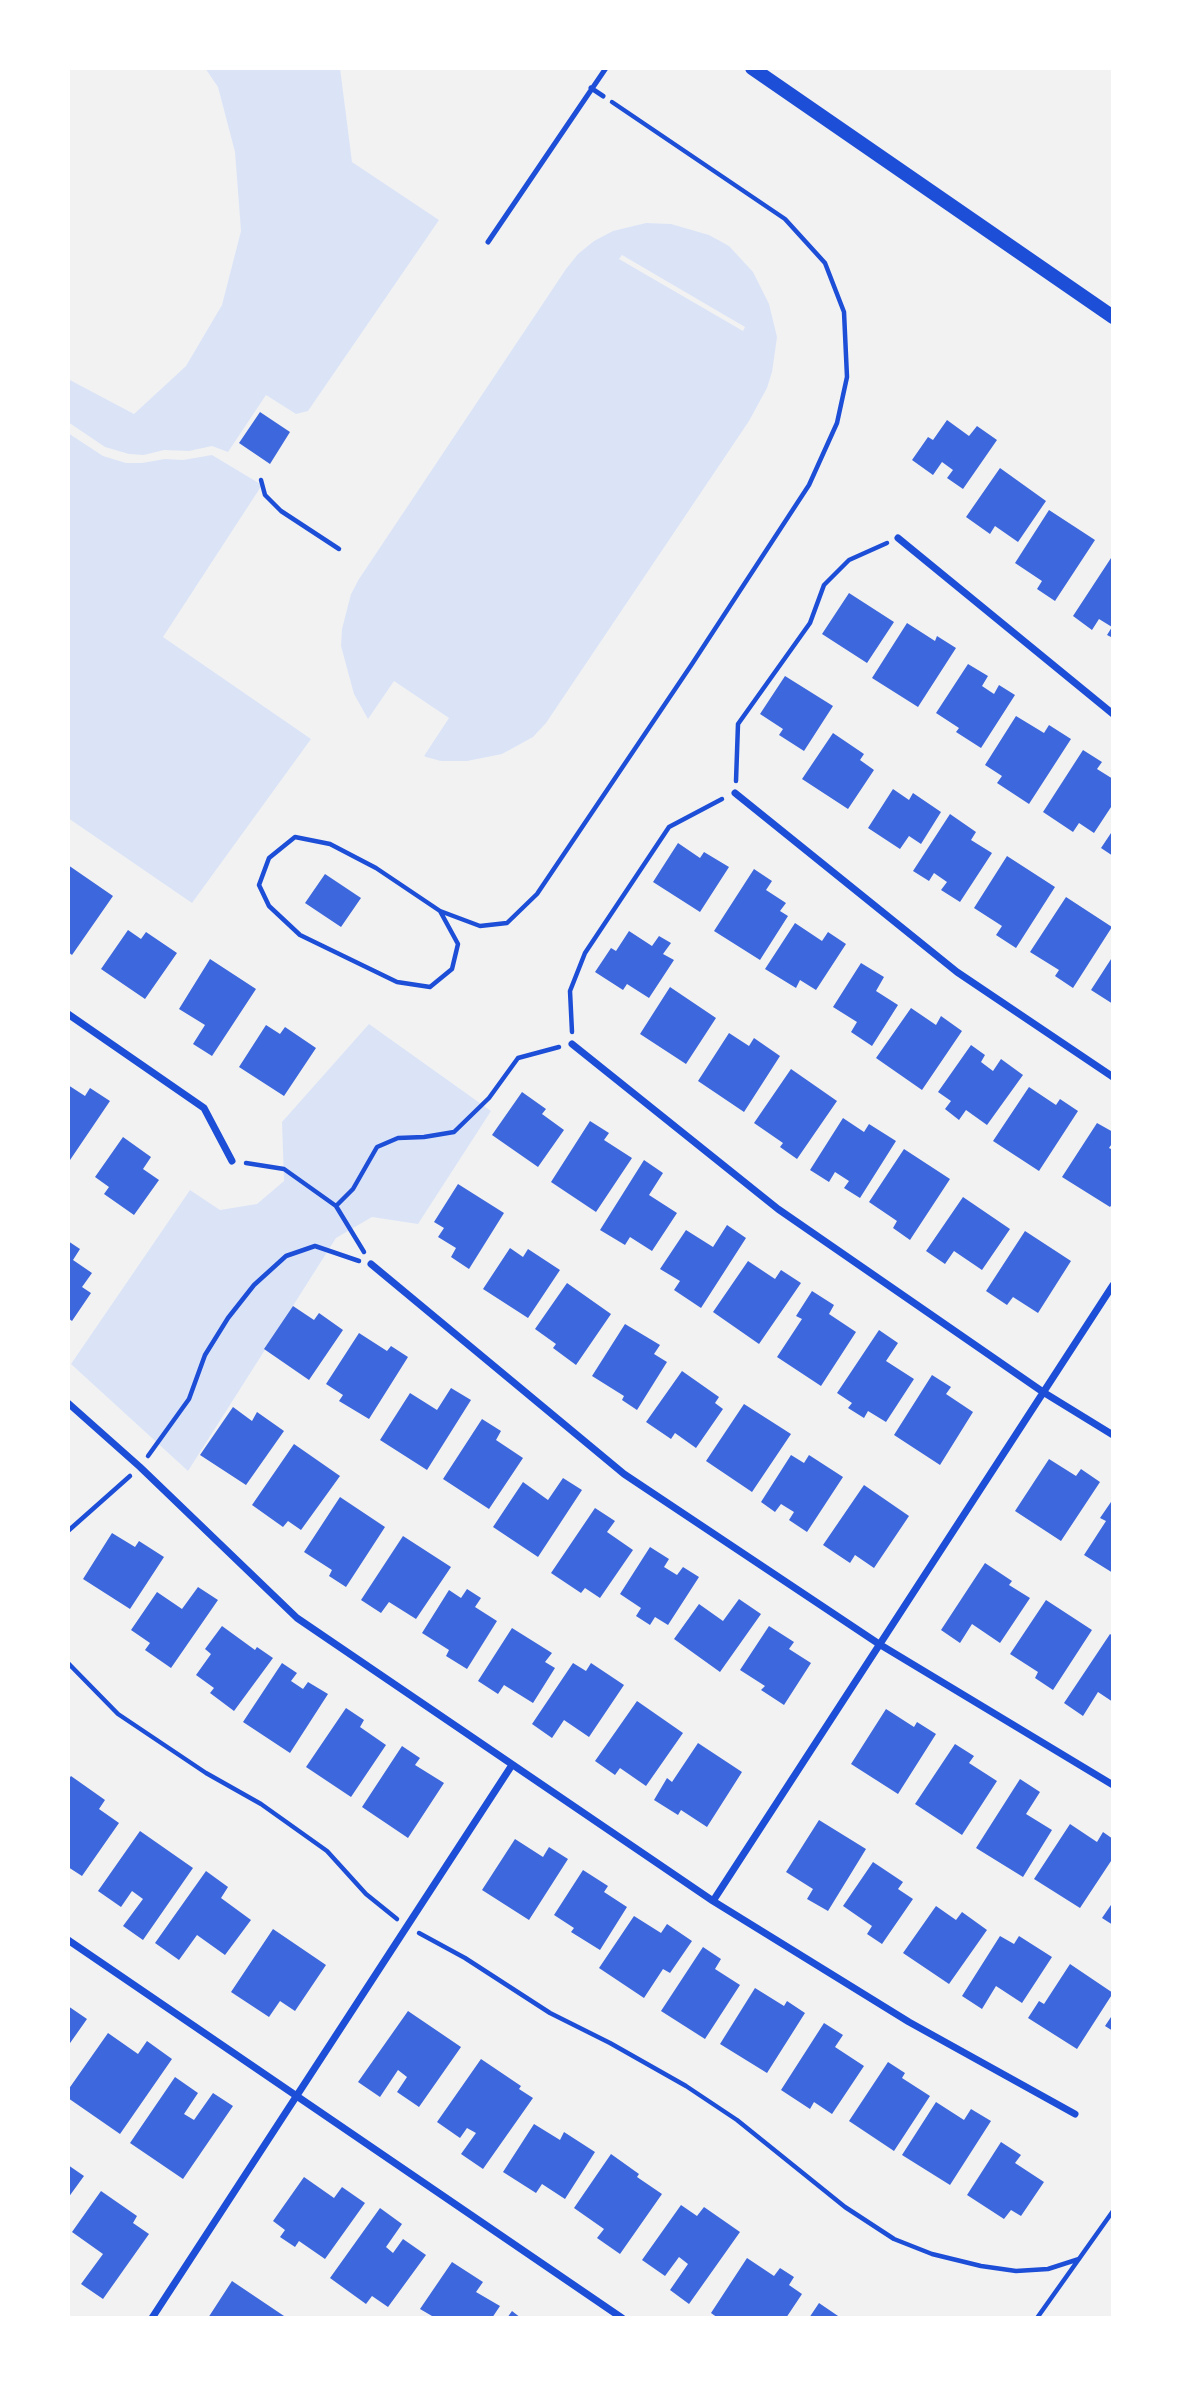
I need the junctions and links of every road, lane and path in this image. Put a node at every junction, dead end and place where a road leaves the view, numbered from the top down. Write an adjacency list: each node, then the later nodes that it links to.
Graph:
1 (606, 68): 3 (lane)
2 (752, 68): 6 (main road)
3 (591, 88): 4 (lane); 5 (lane)
4 (603, 96): 12 (path)
5 (488, 242)
6 (1113, 317)
7 (261, 480): 9 (path)
8 (898, 538): 10 (street); 11 (path)
9 (339, 549)
10 (1113, 714)
11 (735, 793): 14 (path); 15 (street)
12 (440, 911): 12 (path)
13 (68, 1014): 16 (street)
14 (572, 1044): 17 (path); 20 (street)
15 (1113, 1077)
16 (232, 1161): 17 (path)
17 (336, 1206): 18 (path)
18 (371, 1264): 23 (path); 25 (street)
19 (1113, 1285): 20 (street)
20 (1043, 1392): 22 (street); 25 (street)
21 (68, 1403): 23 (street)
22 (1113, 1435)
23 (140, 1467): 24 (path); 27 (street)
24 (68, 1531)
25 (879, 1644): 28 (street); 29 (street)
26 (68, 1663): 30 (path)
27 (512, 1765): 29 (street); 30 (street)
28 (1113, 1785)
29 (713, 1901): 33 (street)
30 (406, 1926): 32 (street); 35 (path)
31 (68, 1940): 32 (street)
32 (296, 2096): 36 (street); 37 (street)
33 (1075, 2115)
34 (1113, 2211): 35 (path)
35 (1079, 2259): 38 (path)
36 (152, 2318)
37 (622, 2318)
38 (1037, 2318)

